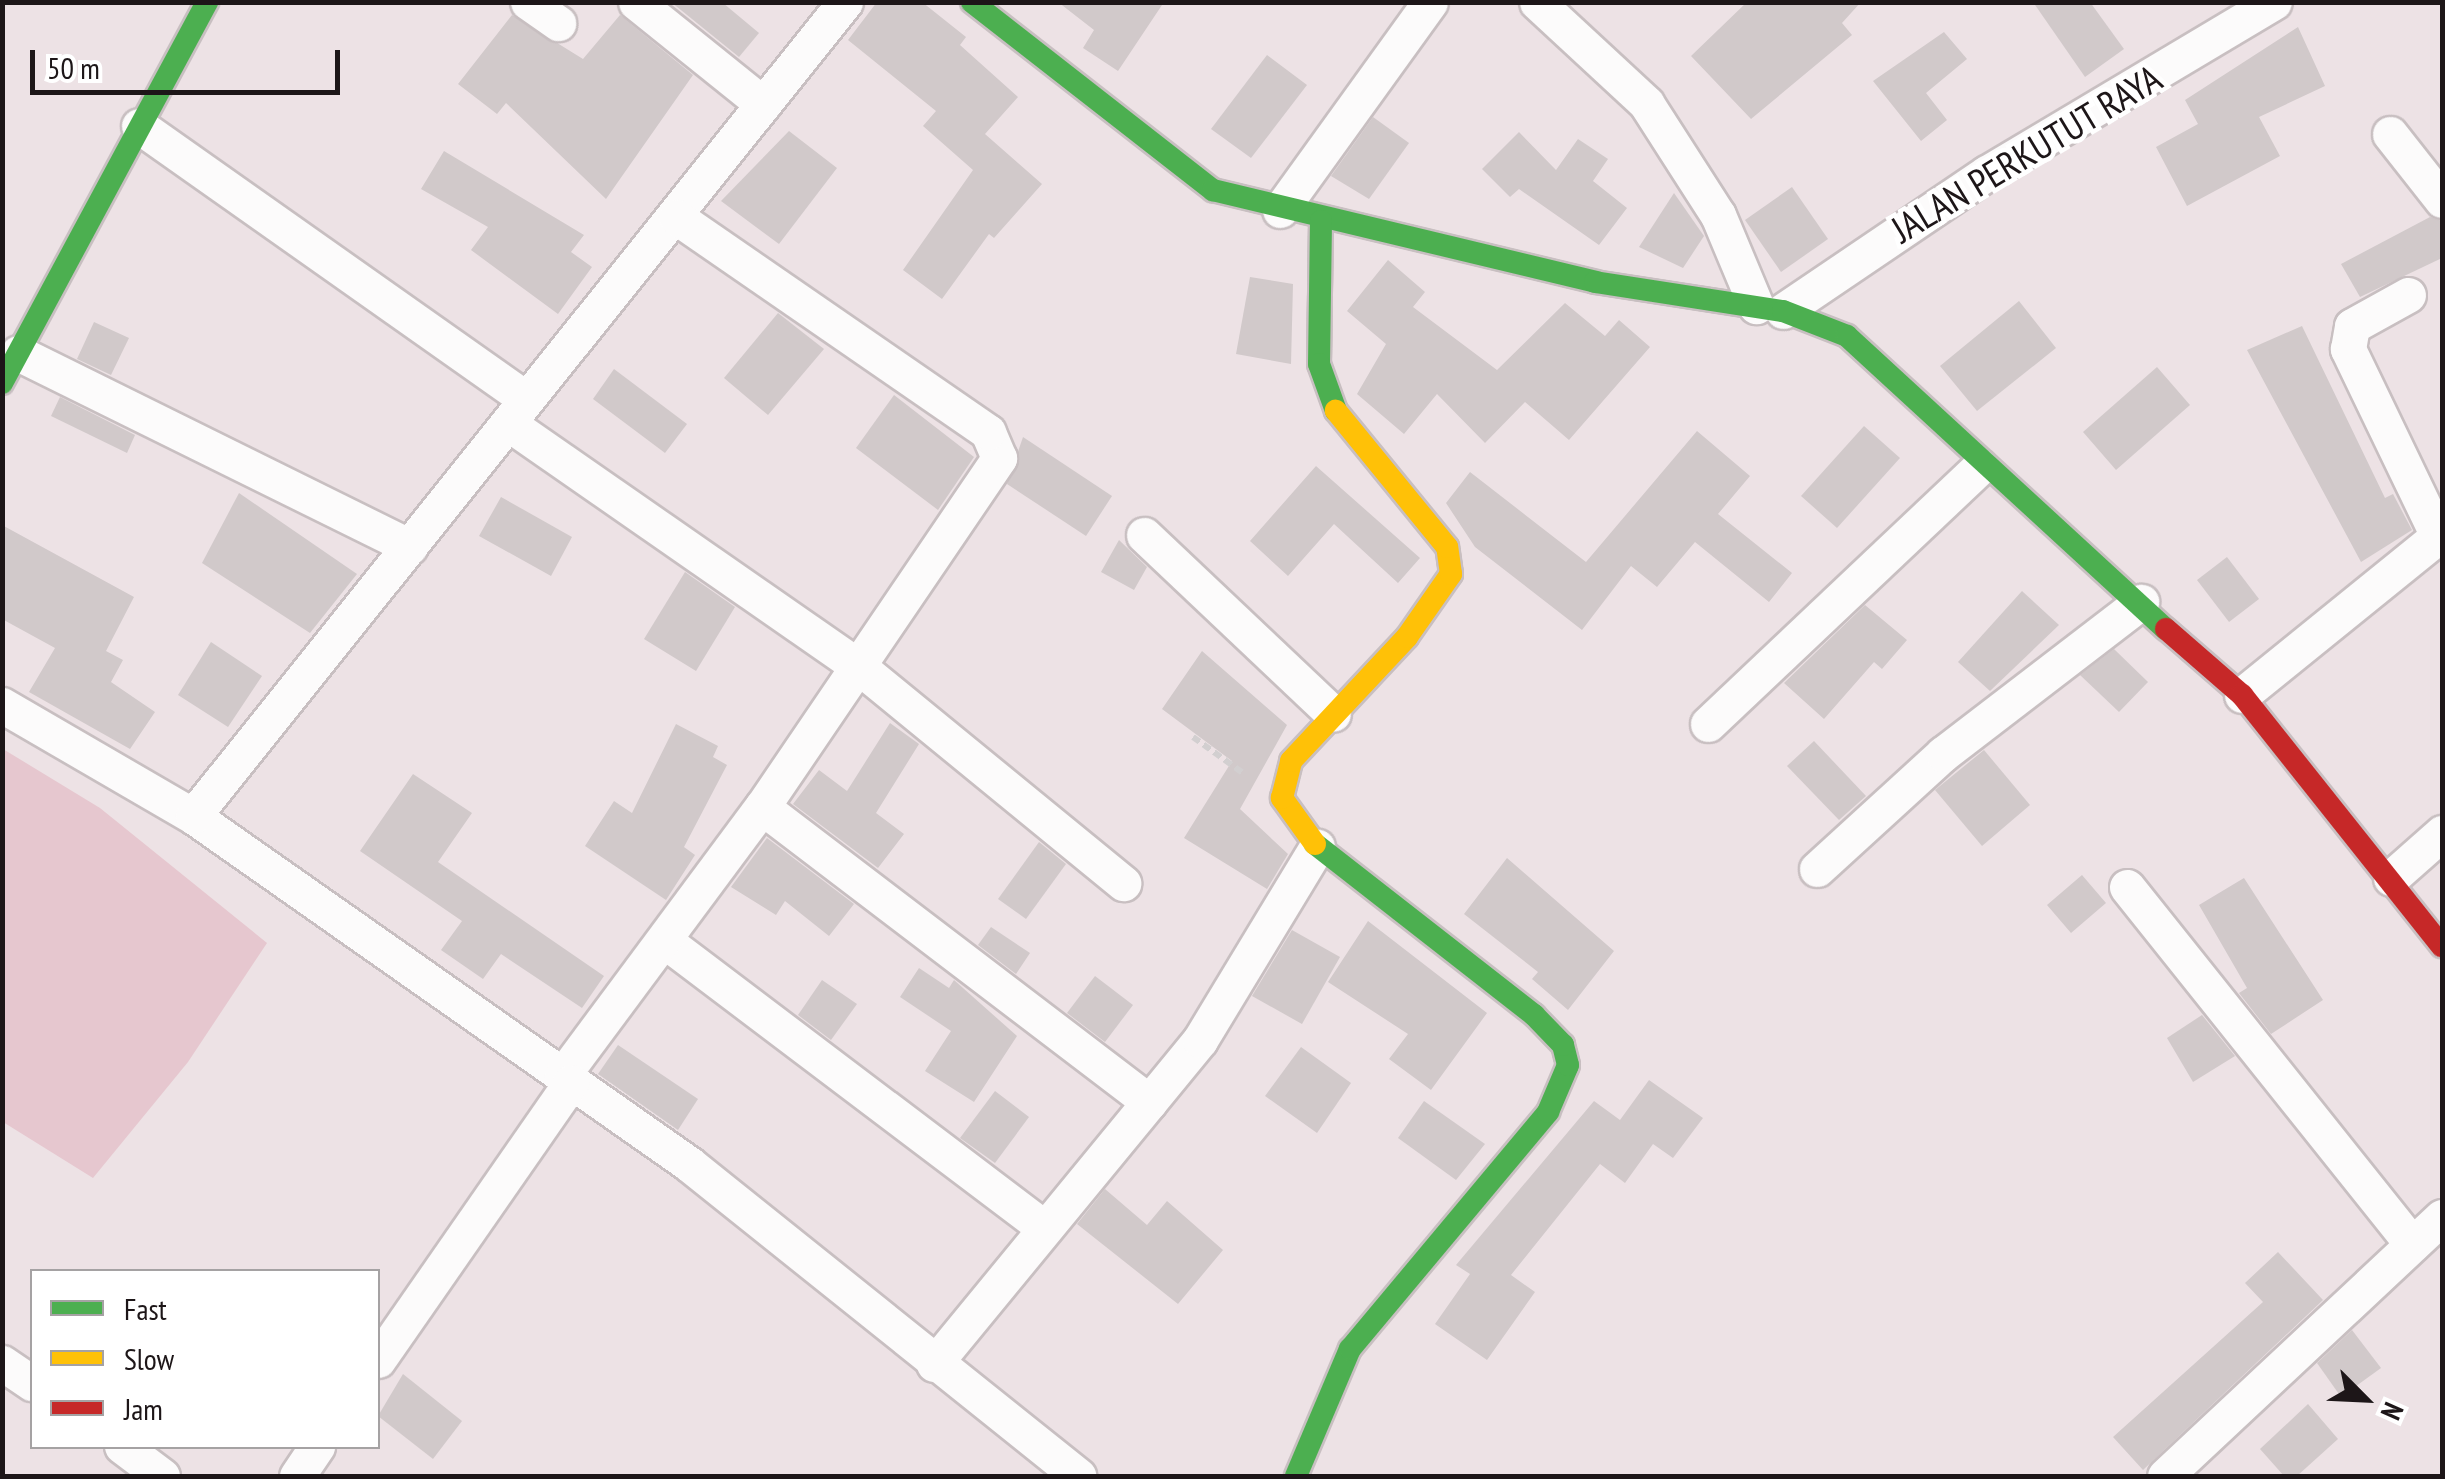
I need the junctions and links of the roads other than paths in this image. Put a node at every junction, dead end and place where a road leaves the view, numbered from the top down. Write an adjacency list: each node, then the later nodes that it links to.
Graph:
1 (207, 2): 11 (street)
2 (528, 2): 9 (street)
3 (636, 2): 10 (street)
4 (845, 2): 10 (street)
5 (972, 2): 14 (street)
6 (1430, 2): 14 (street)
7 (2274, 2): 18 (street, JALAN PERKUTUT RAYA)
8 (1540, 3): 18 (street)
9 (558, 23)
10 (764, 104): 15 (street)
11 (139, 126): 19 (street); 20 (street)
12 (2390, 134): 13 (street)
13 (2442, 200)
14 (1280, 210): 16 (street)
15 (676, 216): 20 (street); 25 (street)
16 (1321, 221): 18 (street); 28 (street)
17 (2408, 295): 26 (street)
18 (1770, 309): 21 (street)
19 (10, 368): 23 (street)
20 (516, 410): 23 (street); 25 (street)
21 (1980, 466): 24 (street); 29 (street)
22 (1144, 535): 28 (street)
23 (410, 547): 31 (street)
24 (2141, 602): 26 (street); 34 (street)
25 (858, 666): 30 (street); 36 (street)
26 (2242, 695): 35 (street)
27 (2, 706): 31 (street)
28 (1332, 714): 33 (street)
29 (1708, 724)
30 (762, 807): 38 (street); 41 (street)
31 (193, 816): 40 (street)
32 (2442, 833): 35 (street)
33 (1317, 847): 41 (street); 54 (street)
34 (1818, 869)
35 (2391, 878): 39 (street)
36 (1123, 883)
37 (2127, 887): 44 (street)
38 (665, 941): 40 (street); 43 (street)
39 (2442, 946)
40 (566, 1079): 45 (street); 47 (street)
41 (1149, 1102): 43 (street)
42 (2442, 1217): 44 (street)
43 (1045, 1228): 47 (street)
44 (2412, 1244): 55 (street)
45 (380, 1357)
46 (2, 1363): 48 (street)
47 (934, 1364): 53 (street)
48 (30, 1383)
49 (126, 1449): 51 (street)
50 (316, 1449): 52 (street)
51 (162, 1476)
52 (296, 1476)
53 (1078, 1476)
54 (1296, 1476)
55 (2165, 1476)

